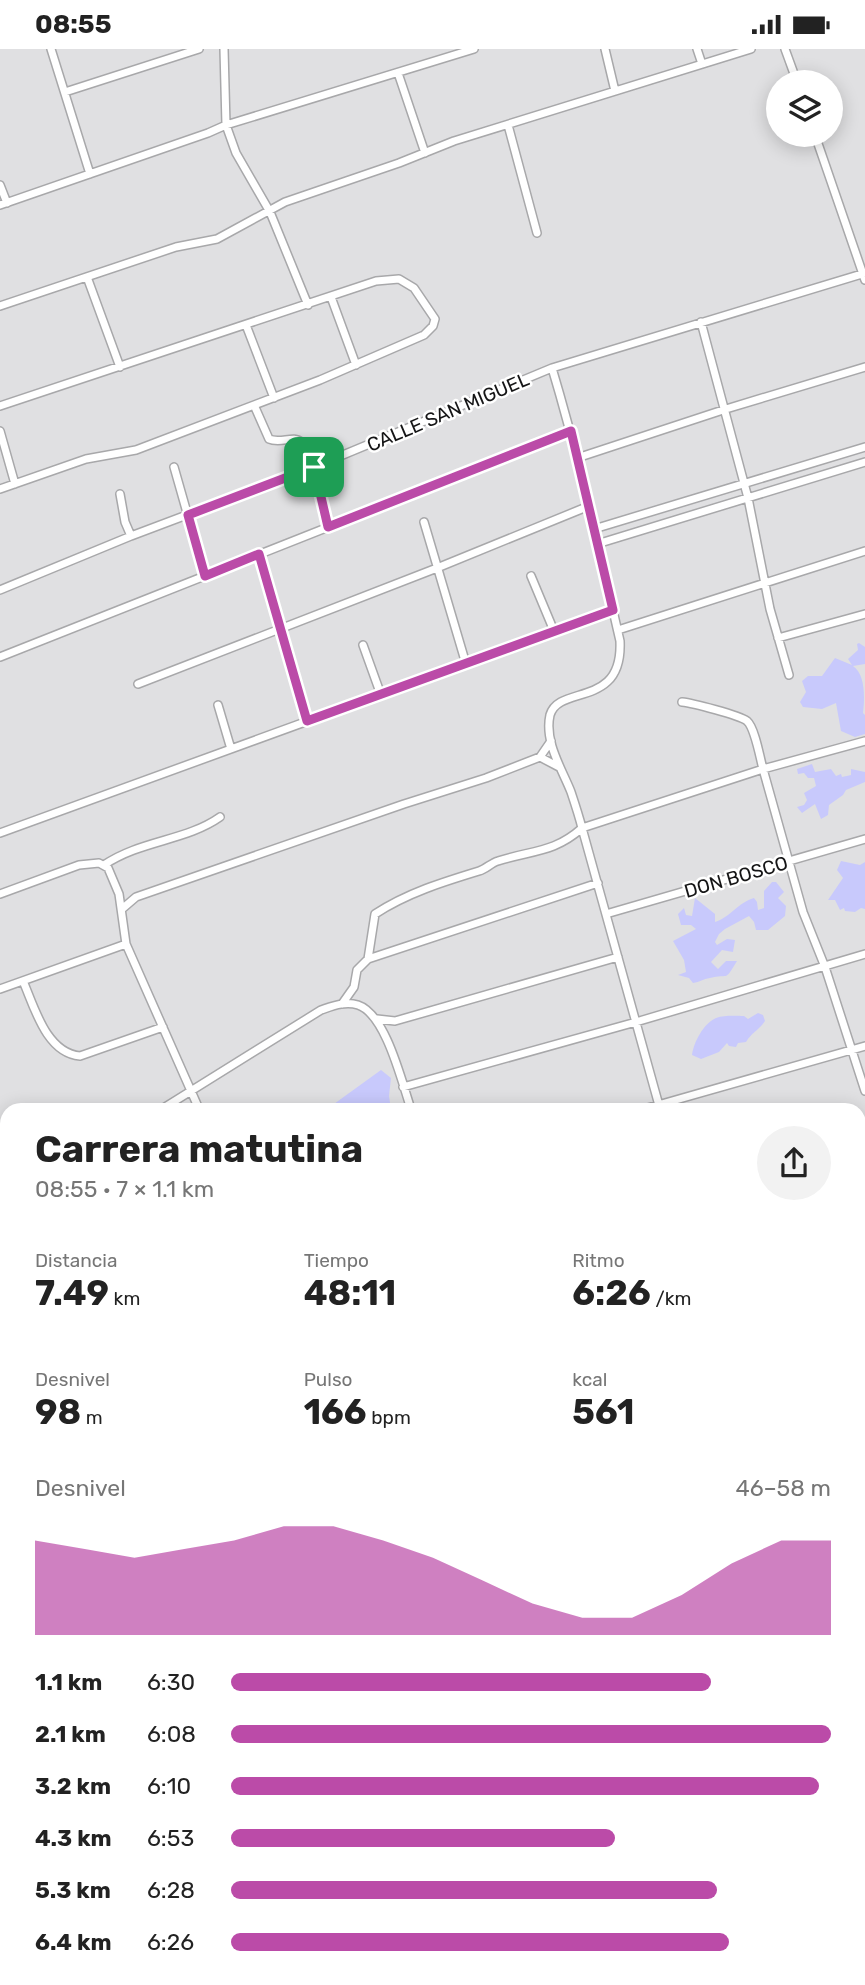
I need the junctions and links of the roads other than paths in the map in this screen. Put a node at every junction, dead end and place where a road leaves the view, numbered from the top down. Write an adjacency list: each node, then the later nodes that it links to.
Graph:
1 (51, 49): 13 (street)
2 (199, 49): 13 (street)
3 (224, 49): 14 (street)
4 (474, 49): 11 (street)
5 (605, 49): 12 (street)
6 (697, 49): 9 (street)
7 (751, 49): 9 (street)
8 (785, 49): 10 (street)
9 (702, 64): 12 (street)
10 (793, 70)
11 (398, 73): 14 (street); 17 (street)
12 (615, 91): 15 (street)
13 (65, 92): 18 (street)
14 (226, 125): 18 (street); 21 (street)
15 (508, 125): 17 (street); 22 (street)
16 (819, 147): 23 (street)
17 (425, 153): 21 (street)
18 (90, 174): 20 (street)
19 (0, 185): 20 (street)
20 (3, 204)
21 (270, 212): 24 (street); 26 (street)
22 (537, 233)
23 (864, 276): 28 (street, CALLE SAN MIGUEL)
24 (87, 277): 27 (street); 32 (street)
25 (331, 297): 26 (street); 30 (street); 30 (street)
26 (308, 305): 29 (street)
27 (0, 306)
28 (701, 322): 33 (street, CALLE SAN MIGUEL); 37 (street)
29 (246, 325): 32 (street); 34 (street)
30 (356, 365): 34 (street)
31 (865, 366): 37 (street)
32 (120, 367): 36 (street)
33 (552, 368): 39 (street); 44 (street, CALLE SAN MIGUEL)
34 (274, 398): 35 (street)
35 (254, 405): 44 (street); 45 (street)
36 (0, 406)
37 (726, 409): 41 (street); 46 (street)
38 (0, 431): 45 (street)
39 (571, 431): 41 (street); 53 (street)
40 (865, 447): 46 (street)
41 (577, 458): 50 (street)
42 (865, 463): 49 (street)
43 (174, 467): 51 (street)
44 (314, 467): 51 (street, CALLE SAN MIGUEL); 53 (street)
45 (15, 484): 47 (street)
46 (745, 484): 49 (street); 54 (street)
47 (0, 489)
48 (120, 494): 55 (street)
49 (748, 498): 56 (street); 62 (street)
50 (589, 506): 54 (street); 59 (street)
51 (188, 515): 55 (street, CALLE SAN MIGUEL); 60 (street)
52 (425, 522): 59 (street)
53 (328, 527): 58 (street)
54 (594, 529): 56 (street)
55 (131, 536): 63 (street, CALLE SAN MIGUEL)
56 (597, 544): 64 (street)
57 (865, 551): 62 (street)
58 (259, 554): 60 (street); 66 (street)
59 (437, 568): 66 (street); 72 (street)
60 (205, 576): 71 (street)
61 (531, 576): 68 (street)
62 (766, 583): 67 (street); 69 (street)
63 (0, 590)
64 (613, 610): 67 (street); 68 (street)
65 (865, 614): 69 (street)
66 (281, 628): 74 (street); 78 (street)
67 (618, 630): 79 (street)
68 (555, 631): 72 (street)
69 (778, 638): 73 (street)
70 (363, 645): 75 (street)
71 (0, 657)
72 (466, 664): 75 (street)
73 (789, 675)
74 (138, 684)
75 (381, 695): 78 (street)
76 (682, 702): 84 (street)
77 (218, 705): 81 (street)
78 (307, 721): 81 (street)
79 (551, 741): 82 (street); 83 (street)
80 (865, 741): 84 (street)
81 (231, 749): 87 (street)
82 (540, 757): 83 (street); 94 (street)
83 (559, 767): 86 (street)
84 (763, 769): 86 (street); 89 (street)
85 (220, 817): 90 (street)
86 (582, 828): 91 (street); 100 (street)
87 (0, 833)
88 (865, 839): 89 (street, DON BOSCO)
89 (788, 862): 96 (street, DON BOSCO); 101 (street)
90 (104, 865): 92 (street); 93 (street)
91 (598, 883): 96 (street); 100 (street)
92 (0, 894)
93 (119, 894): 94 (street); 95 (street)
94 (136, 897): 95 (street)
95 (122, 909): 97 (street)
96 (606, 914): 99 (street)
97 (126, 944): 102 (street); 107 (street)
98 (865, 954): 101 (street)
99 (618, 957): 105 (street); 106 (street)
100 (368, 959): 104 (street)
101 (825, 967): 106 (street); 109 (street)
102 (23, 981): 103 (street); 107 (street)
103 (0, 989)
104 (342, 1003): 105 (street); 112 (street)
105 (377, 1019): 110 (street)
106 (636, 1022): 110 (street); 116 (street)
107 (163, 1027): 112 (street)
108 (865, 1046): 109 (street)
109 (853, 1049): 111 (street); 117 (street)
110 (403, 1087): 115 (street)
111 (865, 1091)
112 (191, 1093): 113 (street); 114 (street)
113 (173, 1103)
114 (196, 1103)
115 (409, 1103)
116 (659, 1103)
117 (673, 1103)

